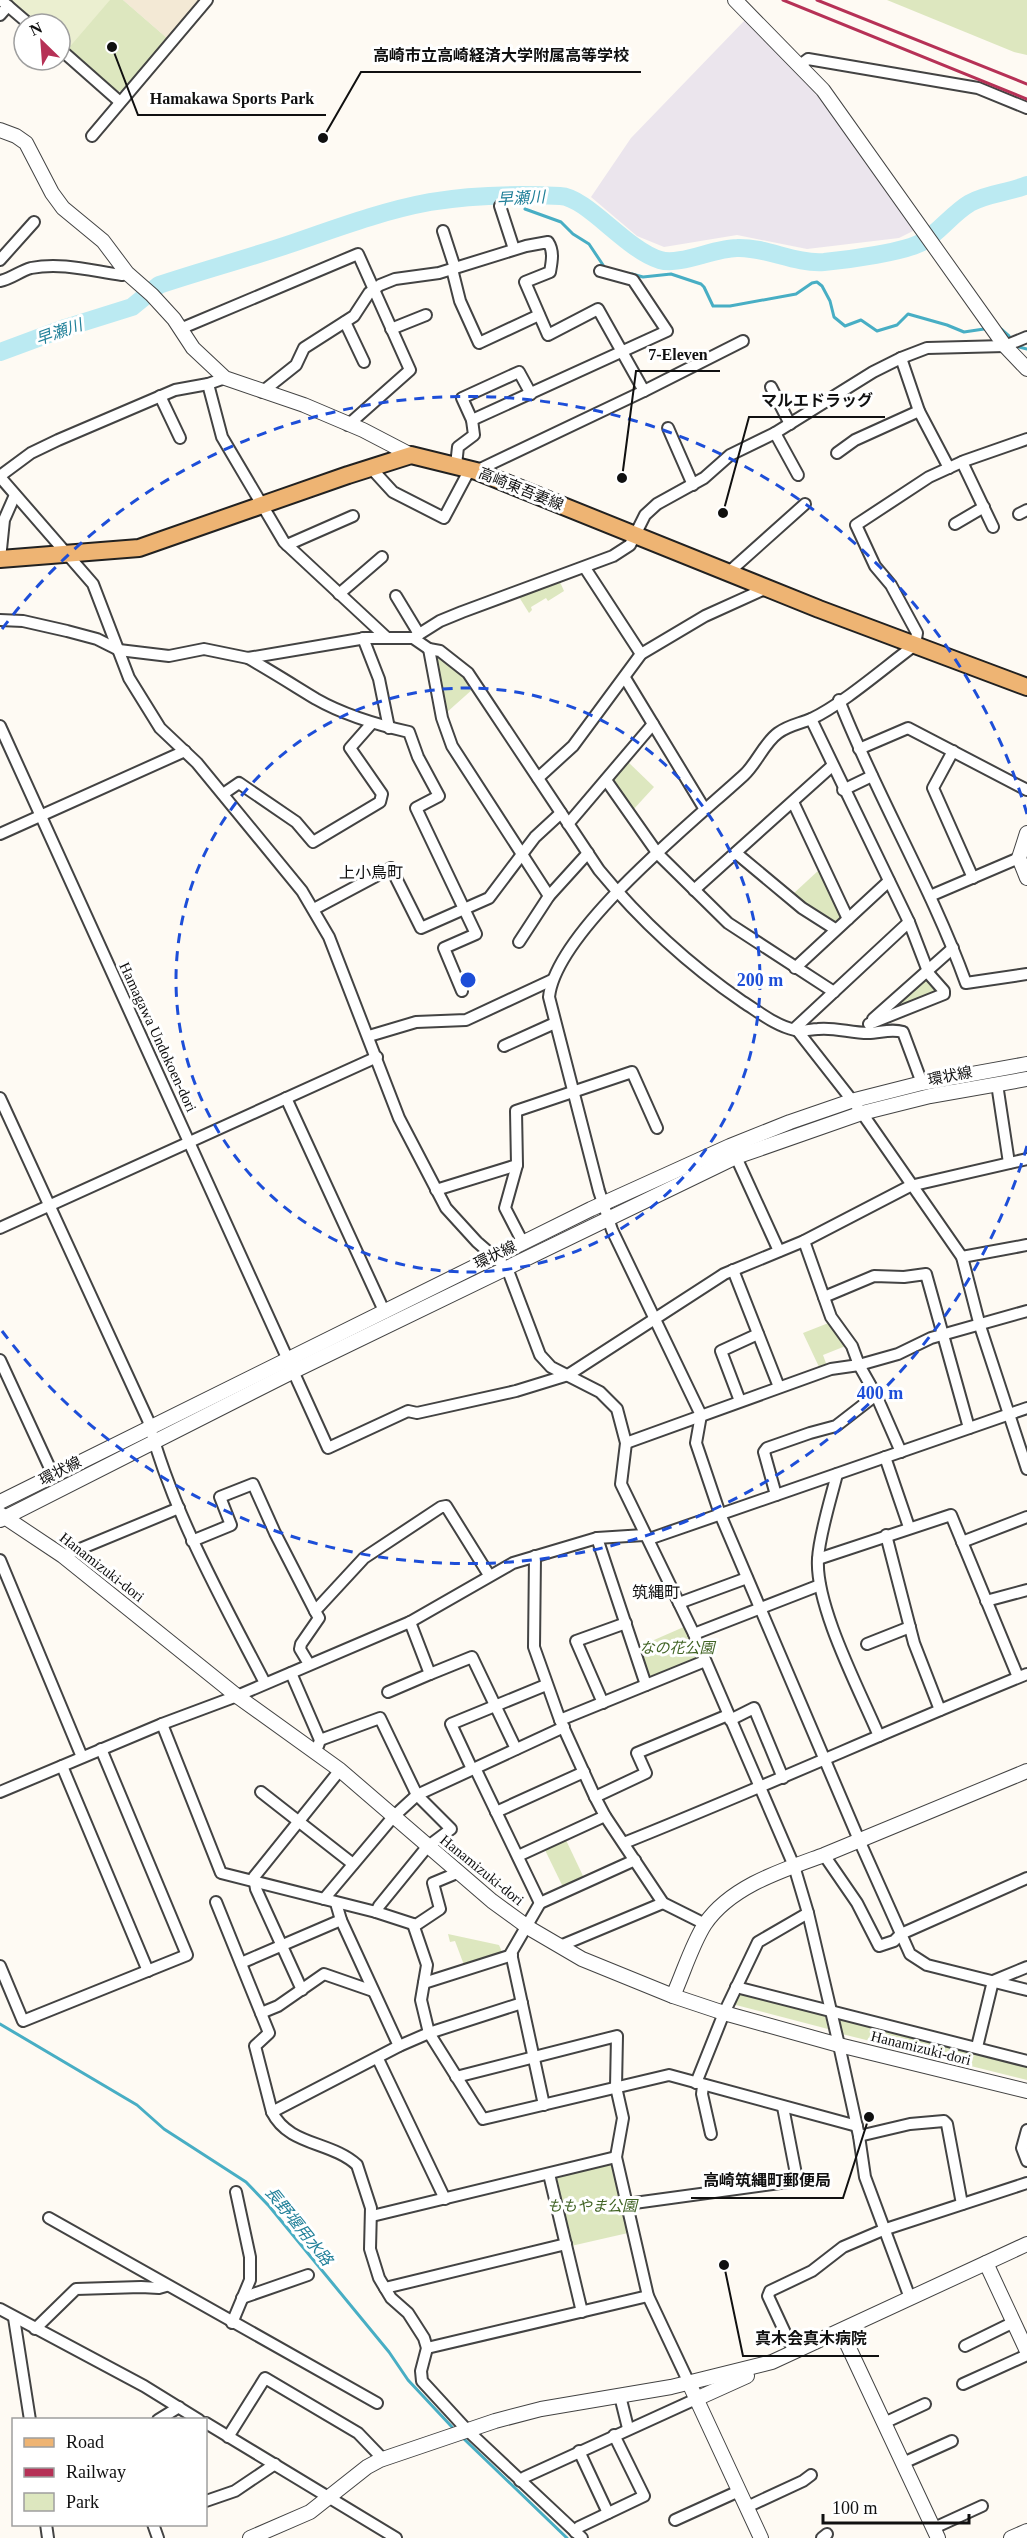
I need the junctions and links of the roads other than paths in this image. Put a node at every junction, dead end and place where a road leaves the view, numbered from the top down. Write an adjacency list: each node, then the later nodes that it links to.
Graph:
1 (207, 0): 7 (street)
2 (735, 0): 6 (street)
3 (4, 3): 4 (street)
4 (0, 15)
5 (72, 60): 7 (street)
6 (800, 65): 8 (street); 28 (street)
7 (120, 102): 10 (street)
8 (1027, 108)
9 (0, 130): 18 (street)
10 (92, 136)
11 (500, 206): 14 (street)
12 (34, 222): 15 (street)
13 (443, 231): 16 (street)
14 (514, 249): 16 (street); 22 (street)
15 (1, 258)
16 (453, 268): 20 (street); 22 (street)
17 (600, 271): 29 (street)
18 (127, 273): 19 (street); 24 (street)
19 (0, 281)
20 (374, 289): 23 (street); 24 (street); 25 (street)
21 (426, 315): 25 (street)
22 (539, 315): 29 (street)
23 (345, 322): 31 (street); 37 (street)
24 (180, 329): 33 (street)
25 (392, 329): 43 (street)
26 (1027, 337): 28 (street)
27 (743, 341): 36 (street)
28 (1005, 346): 30 (street); 32 (street)
29 (624, 351): 36 (street); 38 (street)
30 (901, 358): 40 (street); 42 (street)
31 (364, 362)
32 (1027, 369)
33 (225, 378): 34 (street); 37 (street)
34 (208, 384): 39 (street); 59 (street)
35 (771, 387): 42 (street)
36 (644, 391): 52 (street)
37 (262, 392): 43 (street)
38 (531, 394): 41 (street); 41 (street)
39 (160, 396): 46 (street); 55 (street)
40 (919, 411): 48 (street); 53 (street)
41 (472, 420): 52 (street)
42 (790, 424): 45 (street)
43 (348, 425): 49 (street)
44 (668, 428): 56 (street)
45 (775, 433): 54 (street); 56 (street)
46 (180, 438)
47 (1027, 439): 50 (street)
48 (837, 453)
49 (411, 455): 51 (main road); 52 (main road, 高崎東吾妻線)
50 (962, 462): 53 (street); 60 (street)
51 (370, 468): 52 (street); 59 (main road)
52 (467, 468): 64 (main road, 高崎東吾妻線)
53 (949, 468): 78 (street)
54 (798, 475)
55 (0, 477): 57 (street)
56 (693, 485): 64 (street)
57 (15, 495): 66 (street); 68 (street)
58 (805, 504): 70 (street)
59 (263, 505): 65 (street); 66 (main road)
60 (984, 507): 62 (street); 63 (street)
61 (353, 516): 65 (street)
62 (955, 524)
63 (993, 527)
64 (634, 534): 69 (street); 70 (main road, 高崎東吾妻線)
65 (287, 545): 72 (street)
66 (68, 553): 68 (main road); 80 (street)
67 (382, 557): 72 (street)
68 (0, 559)
69 (585, 568): 75 (street); 81 (street)
70 (729, 572): 71 (main road, 高崎東吾妻線)
71 (767, 588): 78 (main road, 高崎東吾妻線); 81 (street)
72 (339, 594): 76 (street)
73 (396, 596): 75 (street)
74 (0, 620): 80 (street)
75 (416, 636): 76 (street); 79 (street)
76 (386, 637): 77 (street)
77 (363, 638): 82 (street); 90 (street)
78 (915, 645): 84 (main road, 高崎東吾妻線); 85 (street)
79 (429, 649): 96 (street); 110 (street)
80 (119, 650): 82 (street); 92 (street)
81 (641, 654): 83 (street)
82 (248, 658): 87 (street)
83 (625, 678): 88 (street); 96 (street)
84 (1027, 686)
85 (839, 700): 86 (street); 91 (street)
86 (811, 719): 94 (street); 102 (street)
87 (372, 723): 90 (street); 100 (street)
88 (653, 724): 97 (street); 102 (street)
89 (0, 726): 104 (street, Hamagawa Undokoen-dori)
90 (389, 728): 121 (street)
91 (859, 749): 93 (street); 95 (street)
92 (185, 751): 100 (street); 104 (street)
93 (953, 751): 99 (street); 113 (street)
94 (832, 766): 98 (street); 101 (street)
95 (872, 776): 98 (street); 119 (street)
96 (538, 778): 103 (street)
97 (606, 780): 105 (street); 111 (street)
98 (843, 790): 115 (street)
99 (1027, 790)
100 (223, 794): 120 (street)
101 (793, 802): 109 (street); 122 (street)
102 (704, 808): 111 (street)
103 (561, 813): 105 (street); 110 (street)
104 (40, 815): 107 (street); 150 (street, Hamagawa Undokoen-dori)
105 (568, 824): 108 (street)
106 (1027, 833): 112 (street)
107 (0, 834)
108 (588, 853): 117 (street); 118 (street)
109 (736, 853): 116 (street); 124 (street)
110 (521, 854): 118 (street); 121 (street)
111 (658, 854): 116 (street); 117 (street)
112 (1019, 858): 113 (street); 114 (street)
113 (973, 878): 119 (street)
114 (1027, 878)
115 (889, 881): 122 (street); 123 (street)
116 (694, 890): 127 (street)
117 (617, 892): 130 (street); 135 (street)
118 (549, 896): 125 (street)
119 (930, 896): 126 (street)
120 (314, 909): 121 (street); 137 (street)
121 (465, 911): 131 (street)
122 (848, 919): 124 (street)
123 (909, 922): 128 (street); 132 (street)
124 (835, 929): 127 (street)
125 (519, 942)
126 (954, 948): 128 (street); 129 (street)
127 (795, 968): 132 (street)
128 (928, 969): 134 (street); 134 (street)
129 (1027, 974)
130 (552, 980): 133 (street); 137 (street)
131 (462, 991)
132 (834, 992): 135 (street)
133 (555, 1023): 138 (street); 144 (street)
134 (868, 1024): 136 (street)
135 (795, 1030): 136 (street); 147 (street)
136 (855, 1032): 142 (street)
137 (369, 1036): 139 (street)
138 (504, 1046)
139 (377, 1057): 146 (street); 156 (street)
140 (1027, 1064): 142 (street, 環状線)
141 (1027, 1079): 143 (street, 環状線)
142 (922, 1083): 147 (street, 環状線)
143 (997, 1084): 148 (street, 環状線); 153 (street)
144 (575, 1091): 149 (street); 154 (street); 157 (street)
145 (0, 1098): 158 (street)
146 (286, 1098): 150 (street); 171 (street)
147 (851, 1101): 148 (street); 157 (street, 環状線)
148 (862, 1113): 151 (street, 環状線); 155 (street)
149 (657, 1128)
150 (190, 1142): 158 (street); 177 (street, Hamagawa Undokoen-dori)
151 (736, 1157): 159 (street, 環状線); 164 (street)
152 (1027, 1159): 153 (street)
153 (1010, 1163): 155 (street)
154 (517, 1165): 156 (street); 161 (street)
155 (910, 1186): 162 (street); 166 (street)
156 (436, 1190): 165 (street)
157 (603, 1203): 159 (street); 165 (street, 環状線)
158 (49, 1205): 160 (street); 187 (street)
159 (608, 1218): 167 (street, 環状線); 172 (street)
160 (0, 1228)
161 (519, 1237)
162 (804, 1241): 164 (street); 169 (street)
163 (1027, 1245): 166 (street)
164 (779, 1251): 168 (street)
165 (495, 1257): 167 (street); 171 (street, 環状線)
166 (962, 1257): 173 (street)
167 (507, 1268): 177 (street, 環状線); 179 (street)
168 (733, 1270): 172 (street); 174 (street)
169 (824, 1297): 175 (street); 178 (street)
170 (1027, 1311): 173 (street)
171 (385, 1312): 177 (street, 環状線)
172 (653, 1318): 179 (street); 184 (street)
173 (980, 1326): 175 (street); 185 (street)
174 (758, 1334): 180 (street); 182 (street)
175 (943, 1335): 178 (street); 186 (street)
176 (0, 1360): 193 (street)
177 (292, 1365): 179 (street, Hamagawa Undokoen-dori); 187 (street, 環状線)
178 (859, 1365): 180 (street); 181 (street)
179 (568, 1375): 188 (street)
180 (779, 1387): 182 (street)
181 (876, 1395): 189 (street); 194 (street)
182 (740, 1401): 184 (street)
183 (1027, 1408): 185 (street)
184 (700, 1415): 188 (street); 197 (street)
185 (1008, 1415): 186 (street); 191 (street)
186 (969, 1428): 189 (street)
187 (152, 1435): 193 (street, 環状線); 196 (street); 198 (street, 環状線)
188 (626, 1443): 202 (street)
189 (901, 1452): 190 (street)
190 (885, 1457): 192 (street); 200 (street)
191 (1026, 1464)
192 (837, 1474): 194 (street); 208 (street)
193 (54, 1477): 195 (street, 環状線)
194 (776, 1495): 197 (street)
195 (0, 1502)
196 (179, 1508): 204 (street); 206 (street)
197 (720, 1514): 202 (street); 211 (street)
198 (2, 1517): 206 (street, Hanamizuki-dori)
199 (1027, 1517): 205 (street)
200 (909, 1527): 201 (street); 205 (street)
201 (886, 1535): 208 (street); 220 (street)
202 (646, 1537): 203 (street); 215 (street)
203 (597, 1538): 207 (street); 219 (street)
204 (192, 1541): 217 (street); 228 (street)
205 (962, 1542): 214 (street)
206 (63, 1556): 232 (street, Hanamizuki-dori)
207 (535, 1556): 210 (street); 229 (street)
208 (818, 1559): 212 (street)
209 (0, 1560): 243 (street)
210 (489, 1575): 217 (street); 218 (street)
211 (747, 1578): 215 (street); 216 (street)
212 (820, 1585): 216 (street); 239 (street)
213 (1027, 1590): 214 (street)
214 (986, 1600): 227 (street)
215 (679, 1603): 221 (street)
216 (760, 1608): 221 (street); 244 (street)
217 (315, 1611): 224 (street)
218 (410, 1622): 224 (street); 226 (street)
219 (626, 1623): 230 (street); 233 (street)
220 (910, 1626): 222 (street); 235 (street)
221 (694, 1634): 223 (street)
222 (867, 1644)
223 (705, 1661): 230 (street); 236 (street)
224 (309, 1664): 225 (street)
225 (291, 1673): 228 (street); 240 (street)
226 (430, 1674): 231 (street); 234 (street)
227 (1022, 1675): 235 (street)
228 (265, 1683): 232 (street)
229 (546, 1685): 234 (street); 238 (street)
230 (646, 1685): 233 (street)
231 (388, 1692)
232 (237, 1696): 237 (street); 240 (street, Hanamizuki-dori)
233 (603, 1703): 238 (street)
234 (495, 1704): 242 (street); 246 (street)
235 (940, 1710): 239 (street)
236 (729, 1717): 250 (street); 251 (street); 255 (street)
237 (162, 1724): 241 (street); 270 (street)
238 (562, 1724): 242 (street); 249 (street)
239 (879, 1736): 244 (street)
240 (318, 1746): 247 (street, Hanamizuki-dori); 254 (street)
241 (100, 1749): 243 (street); 289 (street)
242 (516, 1749): 246 (street)
243 (82, 1757): 245 (street)
244 (824, 1758): 250 (street); 260 (street)
245 (62, 1766): 252 (street); 289 (street)
246 (473, 1769): 254 (street); 256 (street)
247 (340, 1770): 258 (street, Hanamizuki-dori); 259 (street)
248 (1027, 1771): 260 (street)
249 (584, 1772): 255 (street); 256 (street)
250 (783, 1778): 251 (street)
251 (760, 1789): 261 (street); 267 (street)
252 (0, 1792)
253 (261, 1792): 259 (street)
254 (417, 1795): 258 (street); 262 (street)
255 (595, 1797): 257 (street)
256 (496, 1812): 264 (street)
257 (605, 1816): 261 (street); 264 (street)
258 (393, 1817): 262 (street, Hanamizuki-dori); 266 (street)
259 (299, 1822): 266 (street); 270 (street)
260 (859, 1840): 263 (street); 282 (street)
261 (624, 1843): 265 (street)
262 (428, 1847): 268 (street, Hanamizuki-dori); 276 (street)
263 (824, 1855): 267 (street); 282 (street)
264 (518, 1856): 275 (street)
265 (635, 1860): 274 (street); 275 (street)
266 (353, 1864): 271 (street)
267 (794, 1866): 277 (street); 280 (street)
268 (457, 1873): 279 (street); 281 (street, Hanamizuki-dori)
269 (1027, 1878): 282 (street)
270 (254, 1881): 271 (street); 283 (street)
271 (324, 1899): 273 (street)
272 (216, 1902): 286 (street)
273 (336, 1903): 276 (street); 278 (street)
274 (663, 1903): 280 (street); 284 (street)
275 (540, 1904): 281 (street)
276 (376, 1912): 279 (street)
277 (808, 1913): 292 (street); 298 (street)
278 (341, 1920): 283 (street); 295 (street)
279 (413, 1924): 291 (street)
280 (705, 1924): 296 (street)
281 (527, 1926): 284 (street, Hanamizuki-dori); 285 (street)
282 (901, 1934): 290 (street)
283 (282, 1946): 286 (street); 293 (street)
284 (560, 1946): 296 (street, Hanamizuki-dori)
285 (512, 1955): 291 (street); 297 (street)
286 (242, 1963): 299 (street)
287 (0, 1966): 289 (street)
288 (1027, 1967): 290 (street)
289 (148, 1971)
290 (993, 1981): 294 (street); 304 (street)
291 (424, 1983): 301 (street)
292 (736, 1987): 298 (street); 300 (street)
293 (302, 1990): 295 (street); 299 (street)
294 (1027, 1990)
295 (373, 1991): 303 (street)
296 (673, 1996): 300 (street, Hanamizuki-dori)
297 (522, 2003): 301 (street); 305 (street)
298 (830, 2011): 302 (street); 304 (street)
299 (261, 2013): 314 (street)
300 (724, 2013): 302 (street, Hanamizuki-dori); 309 (street)
301 (429, 2033): 303 (street); 308 (street)
302 (839, 2045): 311 (street, Hanamizuki-dori); 316 (street)
303 (399, 2046): 306 (street)
304 (977, 2047): 307 (street)
305 (535, 2057): 308 (street); 310 (street); 312 (street)
306 (378, 2059): 314 (street); 323 (street)
307 (1027, 2061)
308 (456, 2077): 312 (street)
309 (699, 2084): 310 (street); 313 (street); 317 (street)
310 (616, 2087): 312 (street); 318 (street)
311 (1027, 2091)
312 (543, 2105)
313 (783, 2107): 316 (street); 324 (street)
314 (272, 2112): 326 (street)
315 (1027, 2130): 319 (street)
316 (858, 2131): 325 (street); 328 (street)
317 (711, 2134)
318 (616, 2157): 320 (street); 324 (street)
319 (1027, 2160)
320 (549, 2174): 323 (street); 329 (street)
321 (1027, 2183): 325 (street)
322 (236, 2192): 336 (street)
323 (445, 2199): 326 (street)
324 (627, 2204): 335 (street)
325 (962, 2204): 328 (street)
326 (372, 2216): 334 (street)
327 (49, 2218): 333 (street)
328 (883, 2230): 337 (street); 347 (street)
329 (566, 2244): 334 (street); 339 (street)
330 (1027, 2244): 331 (street)
331 (986, 2263): 337 (street); 341 (street)
332 (308, 2275): 336 (street)
333 (166, 2286): 342 (street); 343 (street)
334 (384, 2288): 346 (street)
335 (648, 2296): 339 (street); 350 (street)
336 (242, 2298): 342 (street)
337 (910, 2298): 344 (street)
338 (0, 2309): 340 (street)
339 (582, 2312): 346 (street)
340 (14, 2318): 343 (street); 357 (street)
341 (1014, 2322): 345 (street); 348 (street)
342 (232, 2323): 354 (street)
343 (35, 2329): 356 (street)
344 (840, 2331): 347 (street); 360 (street)
345 (965, 2346)
346 (427, 2348): 363 (street)
347 (794, 2352): 349 (street)
348 (1027, 2353): 351 (street)
349 (772, 2361): 350 (street); 353 (street)
350 (689, 2383): 352 (street); 353 (street)
351 (963, 2384)
352 (620, 2396): 362 (street); 363 (street)
353 (696, 2398): 362 (street); 373 (street)
354 (377, 2403)
355 (925, 2404): 360 (street)
356 (179, 2408): 358 (street); 359 (street)
357 (30, 2418)
358 (162, 2418)
359 (196, 2418)
360 (884, 2423): 369 (street)
361 (207, 2424): 365 (street)
362 (628, 2428): 364 (street)
363 (467, 2430): 368 (street); 372 (street)
364 (614, 2435): 367 (street); 378 (street)
365 (228, 2437): 368 (street); 370 (street)
366 (952, 2441): 369 (street)
367 (579, 2451): 372 (street); 378 (street)
368 (383, 2459): 374 (street)
369 (903, 2463): 381 (street)
370 (274, 2464): 374 (street); 375 (street)
371 (811, 2475): 377 (street)
372 (520, 2481): 382 (street)
373 (739, 2491): 377 (street); 379 (street)
374 (330, 2498): 383 (street); 384 (street)
375 (207, 2501)
376 (982, 2506): 381 (street)
377 (747, 2507): 385 (street)
378 (608, 2513): 382 (street)
379 (675, 2520)
380 (1027, 2531): 386 (street)
381 (936, 2533)
382 (578, 2535)
383 (250, 2538)
384 (396, 2538)
385 (761, 2538)
386 (1011, 2538)

